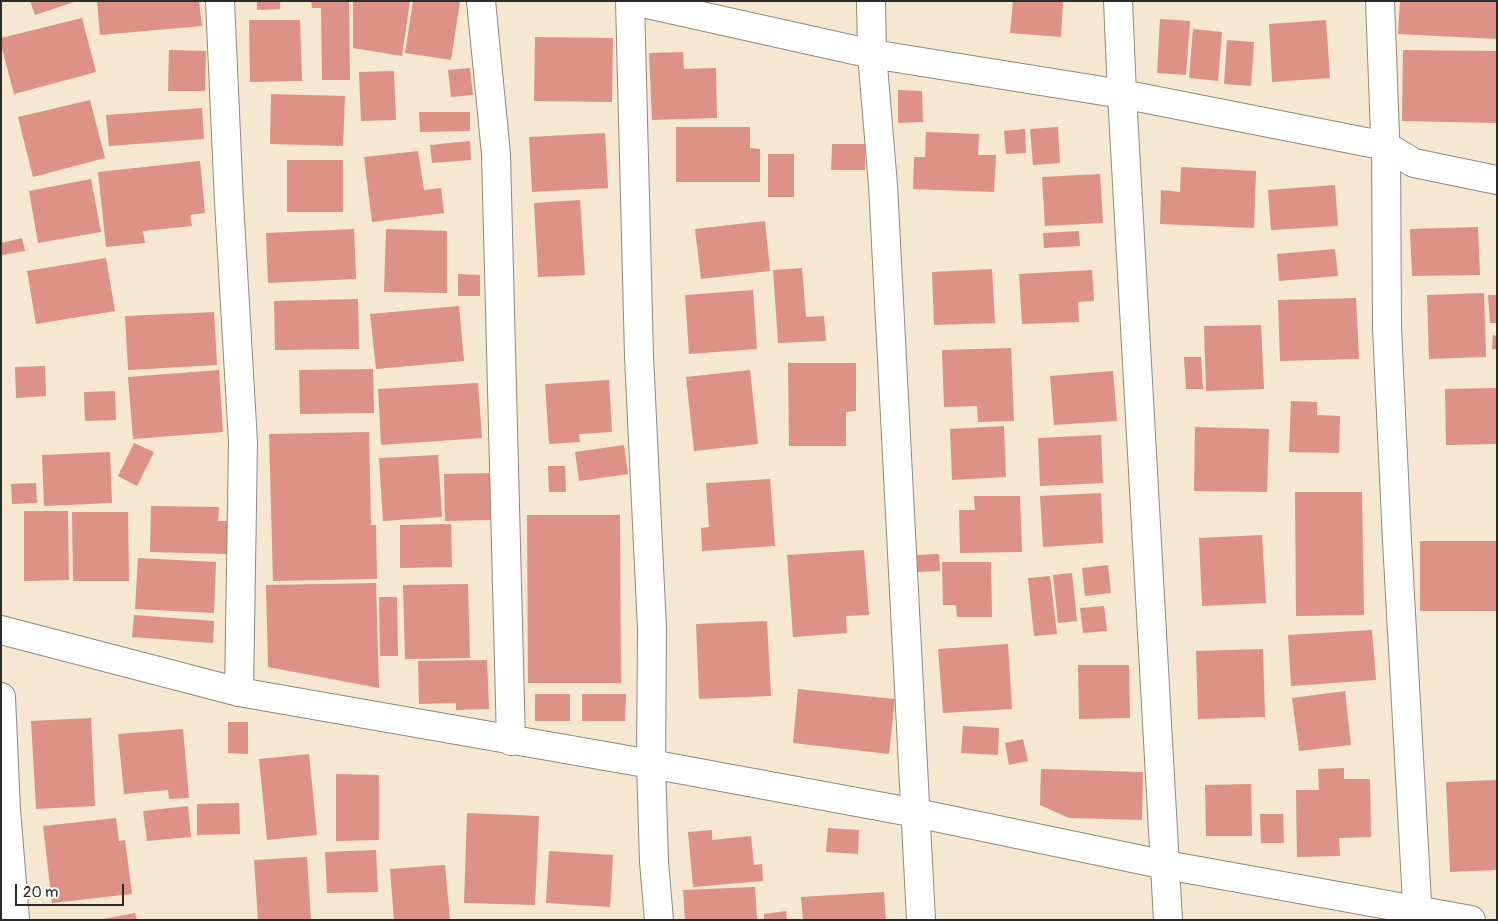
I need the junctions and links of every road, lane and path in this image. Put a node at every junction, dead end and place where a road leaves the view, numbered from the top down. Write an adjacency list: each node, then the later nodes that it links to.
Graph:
1 (220, 1): 13 (street)
2 (481, 1): 15 (street)
3 (630, 1): 16 (street)
4 (634, 1): 8 (street)
5 (871, 1): 8 (street)
6 (1118, 1): 9 (street)
7 (1380, 1): 10 (street)
8 (872, 54): 9 (street); 17 (street)
9 (1122, 94): 10 (street); 18 (street)
10 (1386, 146): 11 (street); 19 (street)
11 (1497, 180)
12 (1, 630): 13 (street)
13 (239, 692): 15 (street)
14 (1, 697): 20 (street)
15 (511, 741): 16 (street)
16 (651, 764): 17 (street); 21 (street)
17 (916, 813): 18 (street); 22 (street)
18 (1166, 865): 19 (street); 23 (street)
19 (1418, 915): 24 (street)
20 (15, 920)
21 (659, 920)
22 (920, 920)
23 (1168, 920)
24 (1471, 920)

